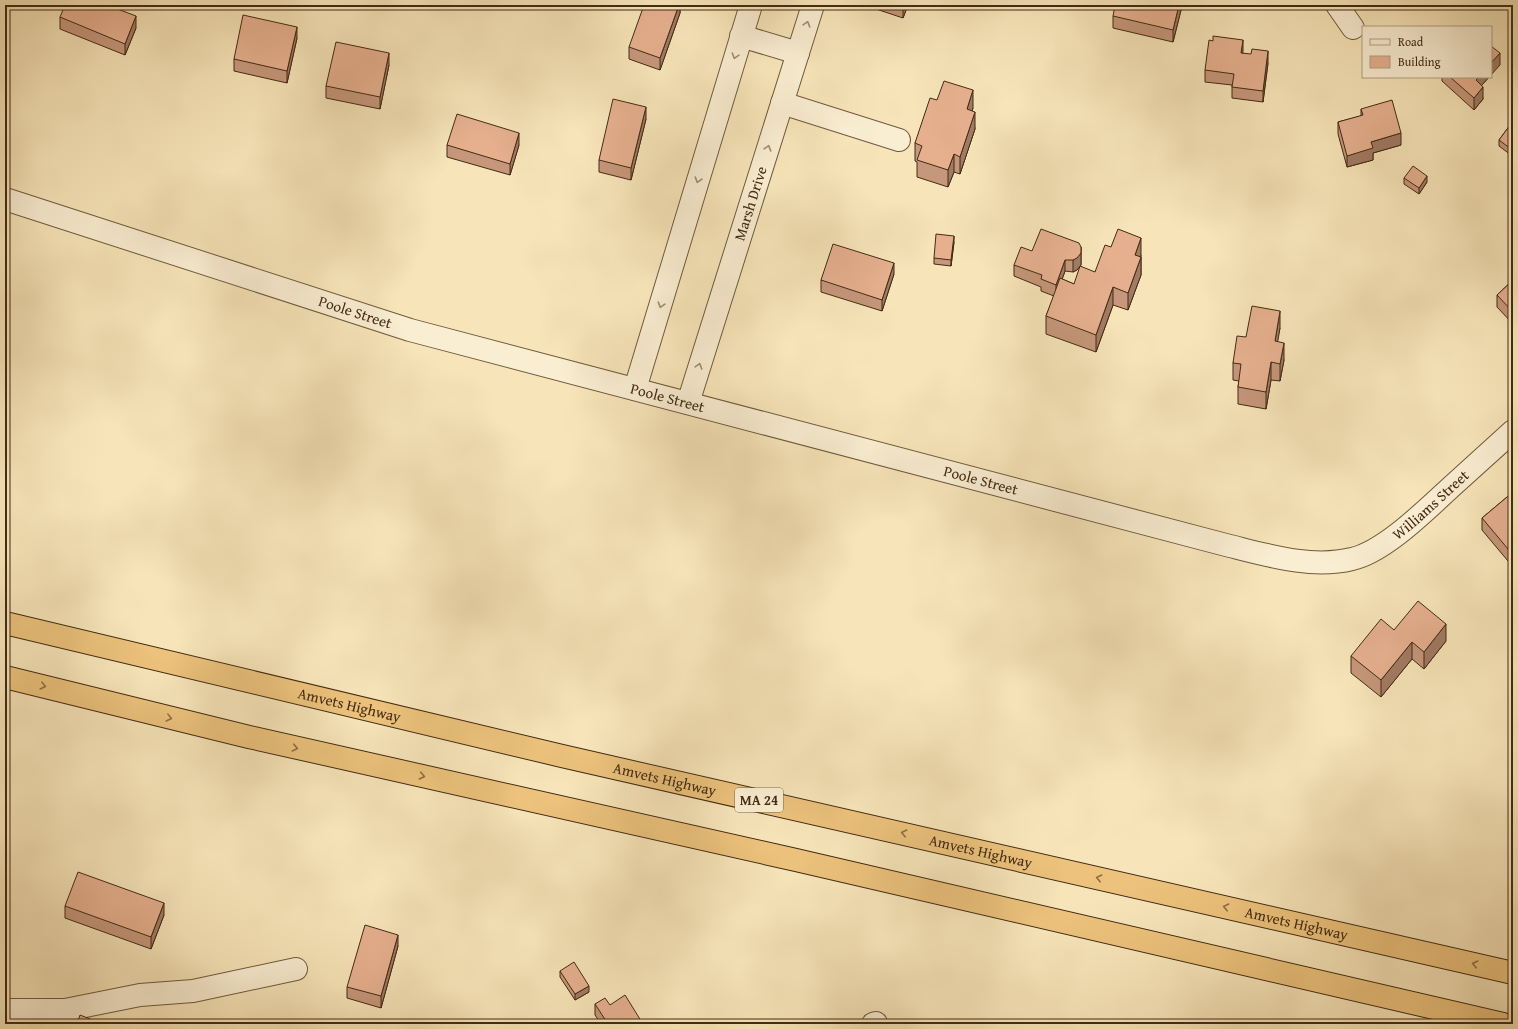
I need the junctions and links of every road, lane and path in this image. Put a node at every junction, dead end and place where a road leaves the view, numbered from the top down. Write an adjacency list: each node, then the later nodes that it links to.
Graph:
1 (751, 5): 5 (street)
2 (813, 5): 6 (street, Marsh Drive, one-way to 2)
3 (1337, 5): 4 (street)
4 (1353, 28)
5 (742, 36): 6 (street); 10 (street, one-way to 10)
6 (798, 53): 7 (street, Marsh Drive)
7 (782, 103): 8 (street); 11 (street, Marsh Drive, one-way to 7)
8 (899, 140)
9 (5, 199): 10 (street, Poole Street)
10 (636, 389): 11 (street, Poole Street)
11 (688, 403): 13 (street, Poole Street)
12 (1513, 431): 13 (street, Williams Street)
13 (1338, 562)
14 (5, 623): 17 (highway, Amvets Highway / MA 24, one-way to 14)
15 (5, 677): 19 (highway, one-way to 19)
16 (296, 969): 18 (street)
17 (1513, 973)
18 (5, 1010)
19 (1503, 1024)

